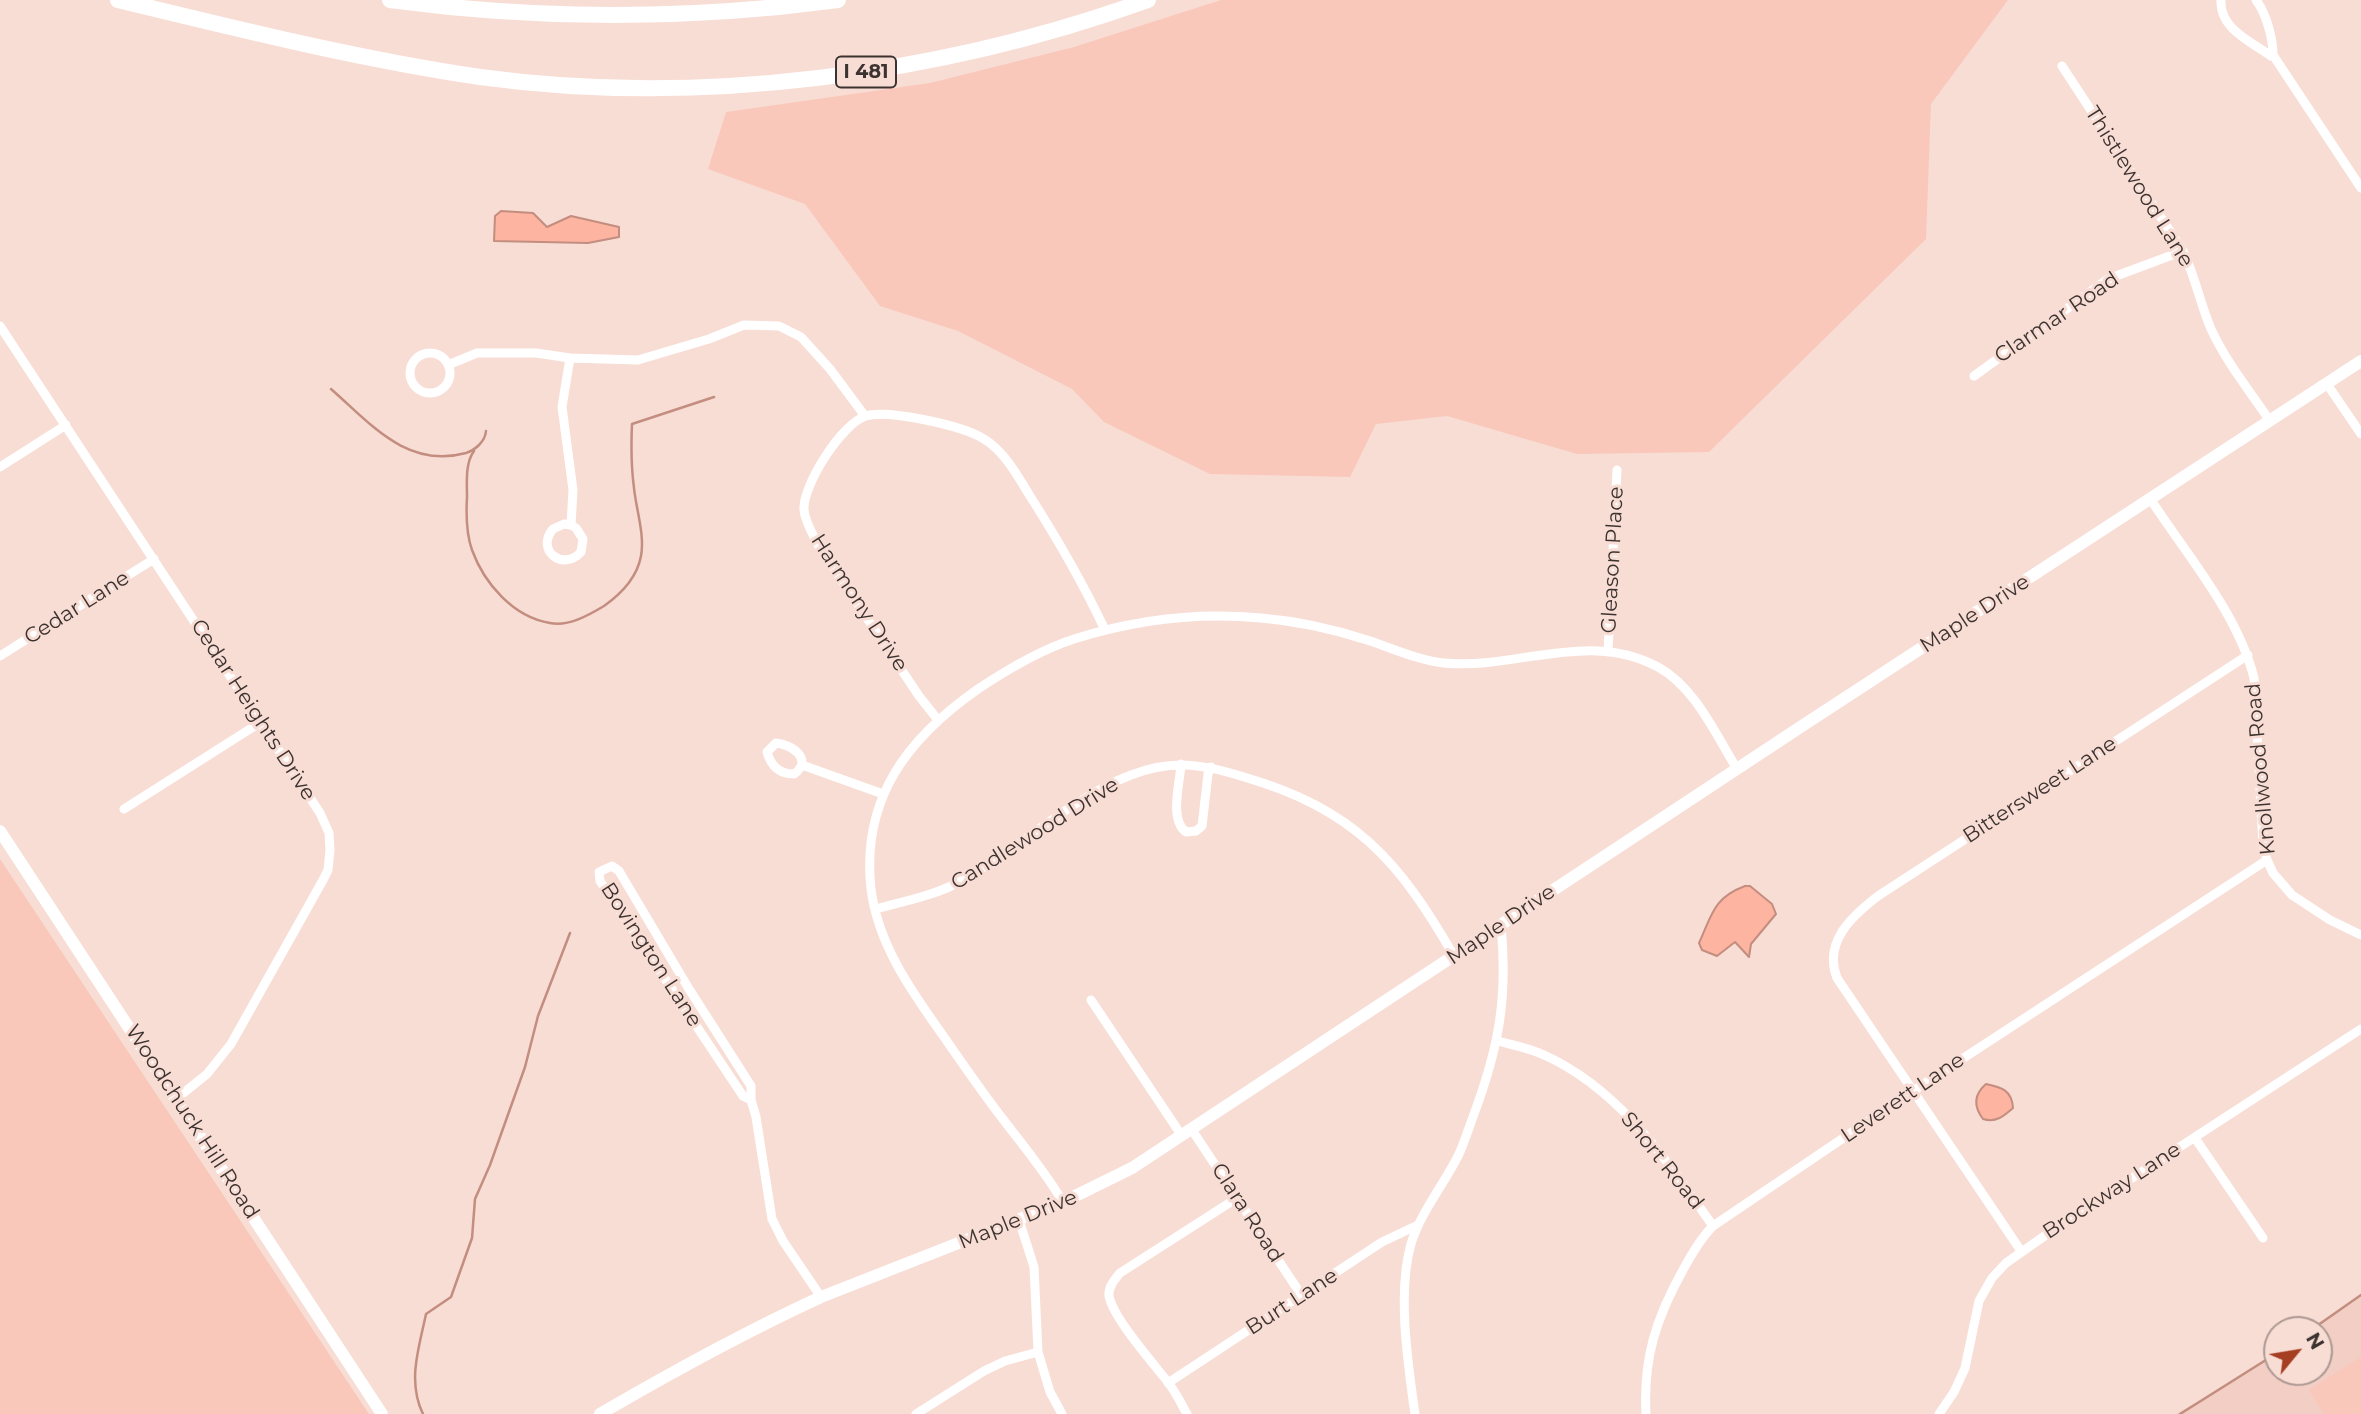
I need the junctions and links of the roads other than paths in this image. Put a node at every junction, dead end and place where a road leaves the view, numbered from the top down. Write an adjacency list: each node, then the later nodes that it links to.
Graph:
1 (118, 0): 4 (highway, I 481)
2 (390, 0): 3 (highway)
3 (838, 0)
4 (1148, 0)
5 (2221, 0): 7 (street)
6 (2256, 0): 7 (street)
7 (2273, 55): 9 (street)
8 (2062, 66): 10 (street, Thistlewood Lane)
9 (2361, 188)
10 (2183, 251): 15 (street, Clarmar Road); 18 (street, Thistlewood Lane)
11 (0, 326): 19 (street, Cedar Heights Drive)
12 (570, 359): 14 (street); 17 (street); 24 (street)
13 (2361, 361): 16 (street, Maple Drive)
14 (448, 365): 14 (street)
15 (1974, 376)
16 (2327, 384): 18 (street, Maple Drive); 20 (street)
17 (865, 416): 26 (street); 30 (street, Harmony Drive)
18 (2270, 421): 23 (street, Maple Drive)
19 (66, 425): 21 (street); 25 (street, Cedar Heights Drive)
20 (2361, 434)
21 (0, 467)
22 (1617, 470): 27 (street, Gleason Place)
23 (2151, 500): 28 (street, Knollwood Road); 35 (street, Maple Drive)
24 (571, 525): 24 (street)
25 (154, 559): 29 (street, Cedar Lane); 31 (street, Cedar Heights Drive)
26 (1105, 630): 27 (street); 30 (street)
27 (1608, 651): 35 (street)
28 (2248, 655): 39 (street, Knollwood Road); 49 (street, Bittersweet Lane)
29 (0, 656)
30 (938, 720): 36 (street)
31 (261, 722): 37 (street); 50 (street, Cedar Heights Drive)
32 (1181, 764): 34 (street, Candlewood Drive); 34 (street); 40 (street, Candlewood Drive)
33 (802, 765): 36 (street)
34 (1211, 767): 43 (street, Candlewood Drive)
35 (1737, 769): 41 (street, Maple Drive)
36 (883, 794): 40 (street)
37 (124, 809)
38 (0, 831): 50 (street, Woodchuck Hill Road)
39 (2267, 860): 42 (street, Knollwood Road); 49 (street, Leverett Lane)
40 (875, 909): 55 (street)
41 (1501, 925): 43 (street, Maple Drive); 48 (street)
42 (2361, 935)
43 (1454, 956): 52 (street, Maple Drive)
44 (1091, 1000): 52 (street, Clara Road)
45 (710, 1021): 46 (street); 46 (street, Bovington Lane); 51 (street, Bovington Lane)
46 (699, 1028): 51 (street, Bovington Lane)
47 (2361, 1029): 53 (street, Brockway Lane)
48 (1497, 1041): 57 (street); 58 (street, Short Road)
49 (1913, 1091): 58 (street, Leverett Lane); 60 (street)
50 (176, 1099): 65 (street, Woodchuck Hill Road)
51 (751, 1100): 62 (street, Bovington Lane)
52 (1187, 1133): 54 (street, Clara Road); 55 (street, Maple Drive)
53 (2194, 1138): 59 (street); 60 (street, Brockway Lane)
54 (1237, 1198): 61 (street, Clara Road); 64 (street)
55 (1063, 1202): 56 (street, Maple Drive)
56 (1019, 1220): 62 (street, Maple Drive); 63 (street)
57 (1419, 1225): 61 (street, Burt Lane); 70 (street)
58 (1713, 1226): 71 (street, Leverett Lane)
59 (2263, 1238)
60 (2021, 1251): 72 (street, Brockway Lane)
61 (1302, 1296): 64 (street, Burt Lane)
62 (821, 1297): 66 (street, Maple Drive)
63 (1038, 1352): 67 (street); 68 (street)
64 (1168, 1383): 69 (street)
65 (382, 1414)
66 (600, 1414)
67 (916, 1414)
68 (1062, 1414)
69 (1187, 1414)
70 (1415, 1414)
71 (1646, 1414)
72 (1939, 1414)

